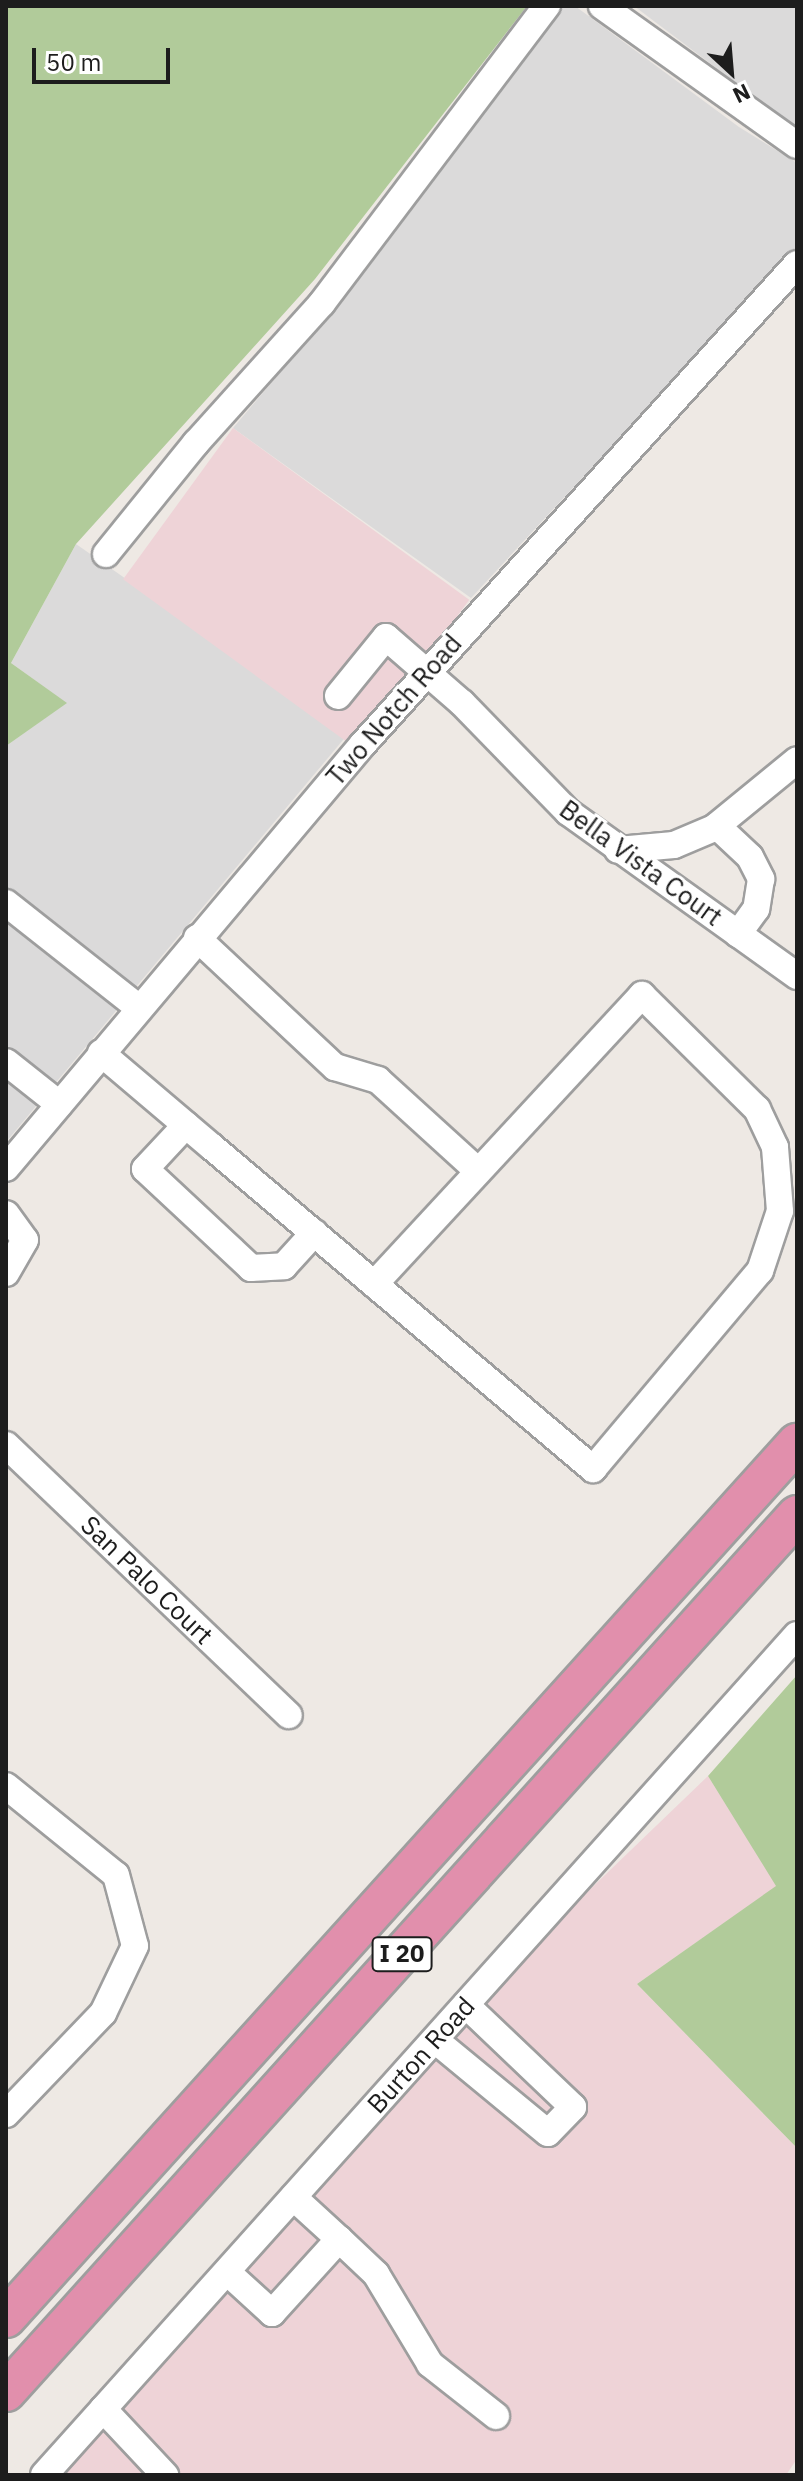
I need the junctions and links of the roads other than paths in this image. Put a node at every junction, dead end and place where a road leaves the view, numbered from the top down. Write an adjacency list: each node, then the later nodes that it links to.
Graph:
1 (547, 6): 5 (street)
2 (602, 6): 3 (street)
3 (797, 145)
4 (797, 264): 6 (street, Two Notch Road)
5 (106, 554)
6 (427, 671): 7 (street, Bella Vista Court); 10 (street, Bella Vista Court); 13 (street, Two Notch Road)
7 (338, 696)
8 (794, 772): 9 (street)
9 (717, 826): 10 (street); 12 (street)
10 (618, 850): 12 (street, Bella Vista Court)
11 (6, 903): 15 (street)
12 (738, 934): 14 (street, Bella Vista Court)
13 (197, 938): 15 (street, Two Notch Road); 21 (street)
14 (797, 976)
15 (139, 1008): 16 (street, Two Notch Road)
16 (101, 1053): 18 (street, Two Notch Road); 19 (street)
17 (6, 1062): 18 (street)
18 (59, 1104): 20 (street, Two Notch Road)
19 (186, 1125): 23 (street); 23 (street)
20 (6, 1168)
21 (478, 1171): 25 (street); 25 (street)
22 (6, 1214): 24 (street)
23 (314, 1233): 25 (street)
24 (6, 1273)
25 (374, 1284)
26 (797, 1443): 38 (highway, I 20)
27 (6, 1445): 30 (street, San Palo Court)
28 (797, 1515): 39 (highway, I 20)
29 (797, 1635): 32 (street, Burton Road)
30 (289, 1715)
31 (6, 1786): 34 (street)
32 (466, 2005): 33 (street, Burton Road); 33 (street)
33 (435, 2040): 35 (street, Burton Road)
34 (6, 2114)
35 (293, 2197): 36 (street); 37 (street, Burton Road)
36 (339, 2239): 37 (street); 41 (street)
37 (227, 2272): 40 (street, Burton Road)
38 (6, 2318)
39 (6, 2392)
40 (103, 2409): 42 (street, Burton Road); 43 (street)
41 (496, 2416)
42 (44, 2475)
43 (165, 2475)

